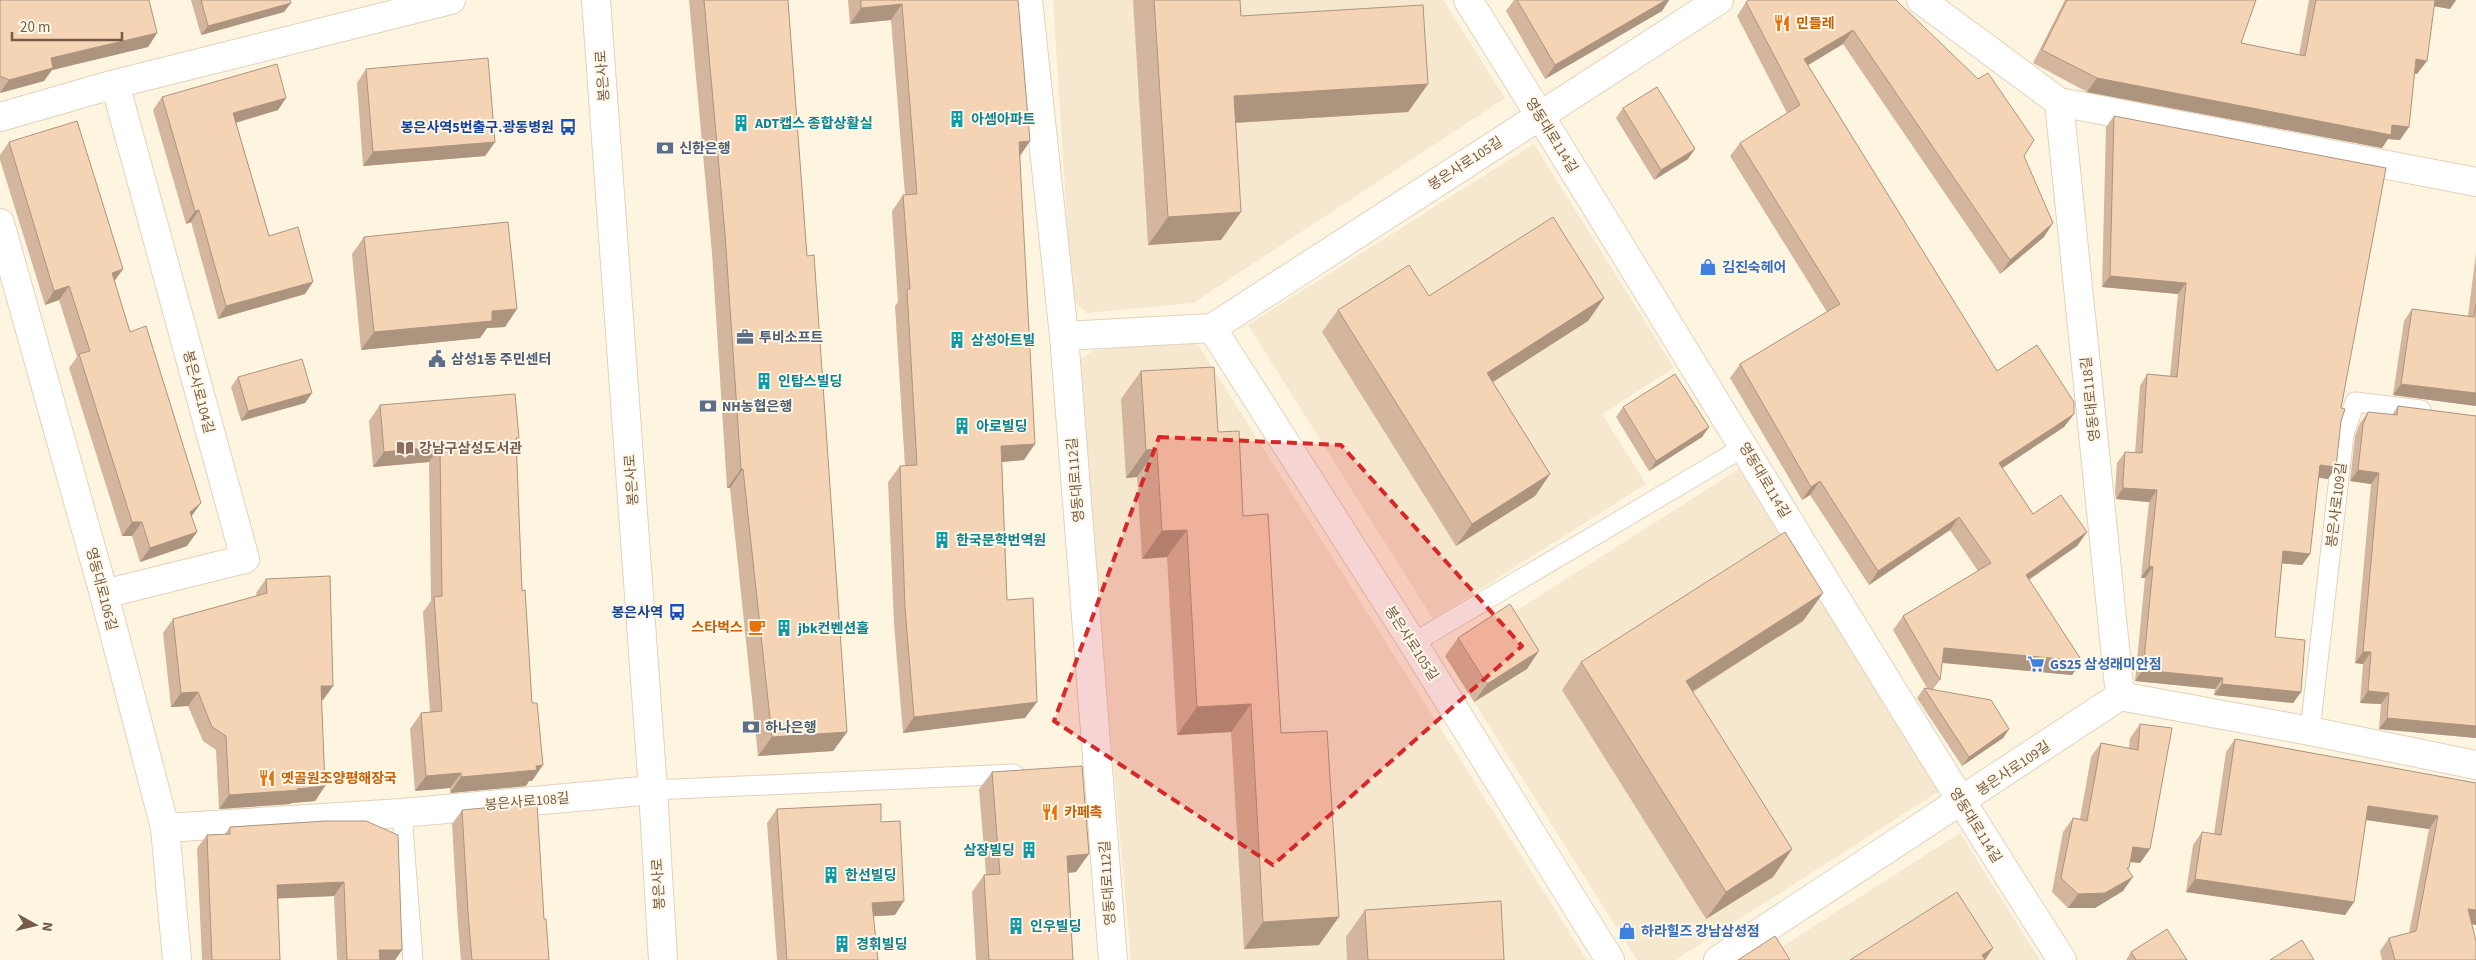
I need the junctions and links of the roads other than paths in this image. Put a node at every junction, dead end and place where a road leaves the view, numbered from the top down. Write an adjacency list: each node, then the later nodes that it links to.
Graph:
1 (451, 0): 7 (street)
2 (596, 0): 23 (street, 봉은사로)
3 (1028, 0): 14 (street, 영동대로112길)
4 (1468, 0): 9 (street, 영동대로114길)
5 (1719, 0): 9 (street, 봉은사로105길)
6 (1921, 0): 8 (street)
7 (115, 84): 10 (street); 17 (street, 봉은사로104길)
8 (2059, 102): 11 (street); 19 (street, 영동대로118길)
9 (1540, 115): 13 (street, 봉은사로105길); 16 (street, 영동대로114길)
10 (0, 117)
11 (2476, 182)
12 (0, 223): 17 (street, 영동대로106길)
13 (1212, 328): 14 (street, 봉은사로105길); 18 (street, 봉은사로105길)
14 (1064, 336): 30 (street, 영동대로112길)
15 (2439, 412): 20 (lane, 봉은사로109길)
16 (1744, 447): 18 (lane); 24 (street, 영동대로114길)
17 (104, 594): 26 (street, 영동대로106길)
18 (1413, 643): 31 (street, 봉은사로105길)
19 (2120, 696): 20 (street); 24 (street, 봉은사로109길)
20 (2310, 731): 21 (street)
21 (2476, 765)
22 (1030, 774): 23 (lane)
23 (653, 790): 25 (street, 봉은사로108길); 29 (street, 봉은사로)
24 (1961, 803): 32 (street, 봉은사로109길); 33 (street, 영동대로114길)
25 (402, 812): 26 (street, 봉은사로108길); 28 (lane)
26 (165, 828): 27 (street, 영동대로106길)
27 (177, 960)
28 (413, 960)
29 (663, 960)
30 (1113, 960)
31 (1610, 960)
32 (1718, 960)
33 (2062, 960)

